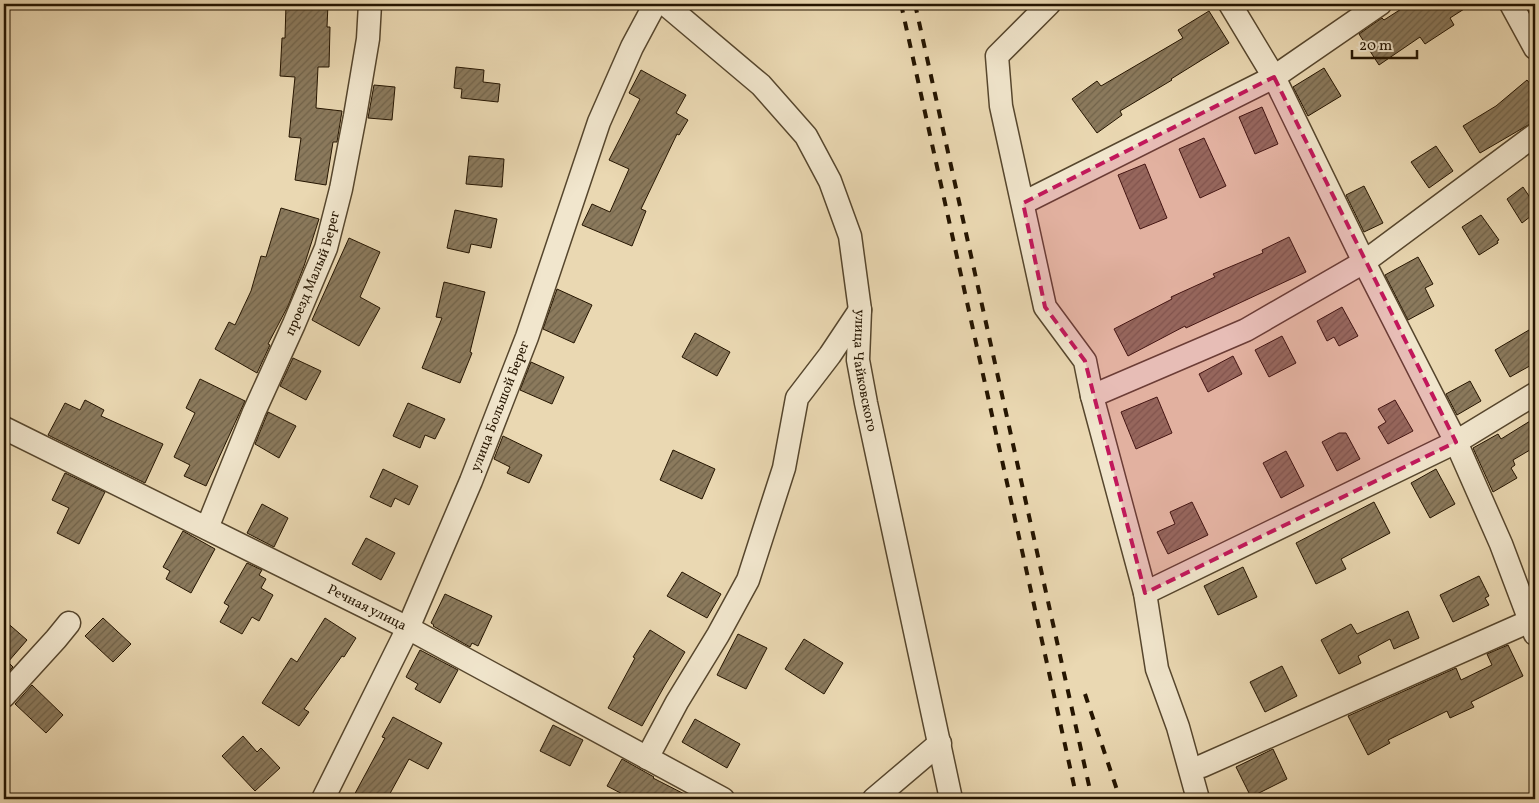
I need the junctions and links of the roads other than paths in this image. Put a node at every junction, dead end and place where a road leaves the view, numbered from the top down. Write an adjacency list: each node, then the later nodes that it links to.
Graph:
1 (370, 4): 18 (street, проезд Малый Берег)
2 (655, 4): 21 (street, улица Большой Берег)
3 (665, 4): 13 (street, улица Чайковского)
4 (1049, 4): 11 (street)
5 (1230, 4): 9 (street)
6 (1380, 4): 9 (street)
7 (1511, 4): 8 (street)
8 (1535, 48)
9 (1274, 78): 11 (street); 12 (street)
10 (1535, 135): 12 (street)
11 (1023, 203): 15 (street)
12 (1364, 262): 15 (street); 17 (street)
13 (860, 310): 24 (street, улица Чайковского); 25 (street)
14 (1535, 394): 17 (street)
15 (1092, 396): 19 (street)
16 (4, 428): 18 (street, Речная улица)
17 (1456, 442): 19 (street); 22 (street)
18 (207, 528): 21 (street, Речная улица)
19 (1146, 593): 31 (street)
20 (69, 623): 23 (street)
21 (408, 628): 25 (street, Речная улица); 27 (street, улица Большой Берег)
22 (1533, 628): 26 (street)
23 (4, 696)
24 (940, 743): 29 (street); 30 (street, улица Чайковского)
25 (647, 758): 28 (street, Речная улица)
26 (1202, 766)
27 (323, 799)
28 (723, 799)
29 (874, 799)
30 (951, 799)
31 (1198, 799)

